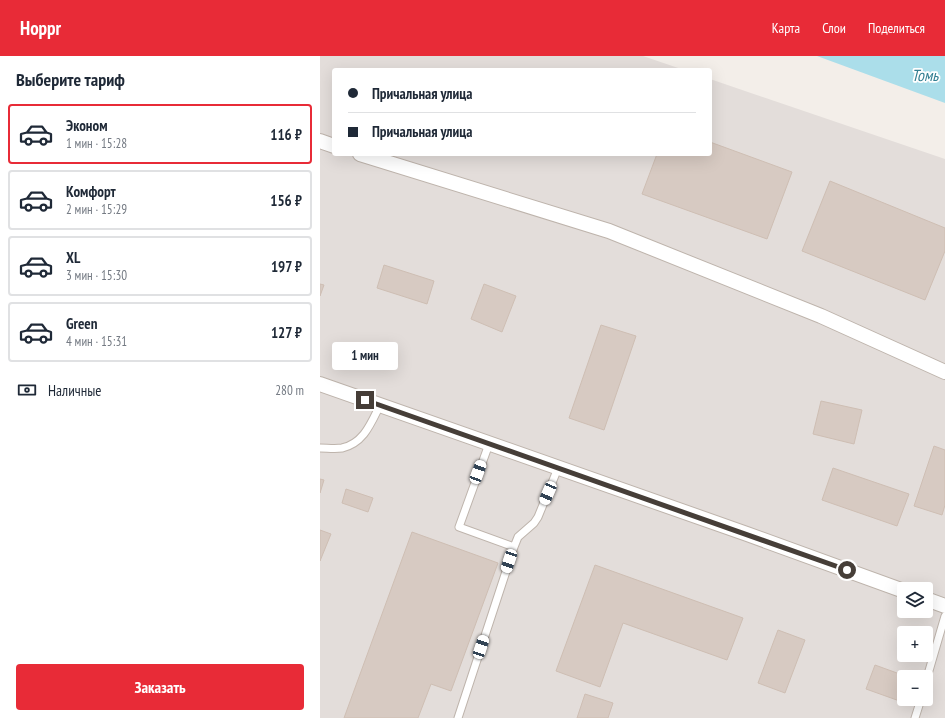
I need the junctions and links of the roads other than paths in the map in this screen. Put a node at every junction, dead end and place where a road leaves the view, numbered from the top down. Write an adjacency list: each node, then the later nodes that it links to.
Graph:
1 (320, 142): 2 (street)
2 (332, 145)
3 (366, 156): 4 (street)
4 (945, 372)
5 (320, 384): 6 (street)
6 (380, 405): 7 (street); 8 (lane)
7 (489, 444): 9 (street); 10 (lane)
8 (320, 448)
9 (558, 468): 10 (lane); 11 (street)
10 (514, 547): 17 (lane)
11 (897, 588)
12 (933, 602): 13 (street)
13 (945, 606)
14 (945, 616): 15 (lane)
15 (929, 670)
16 (919, 706): 18 (lane)
17 (458, 718)
18 (915, 718)

